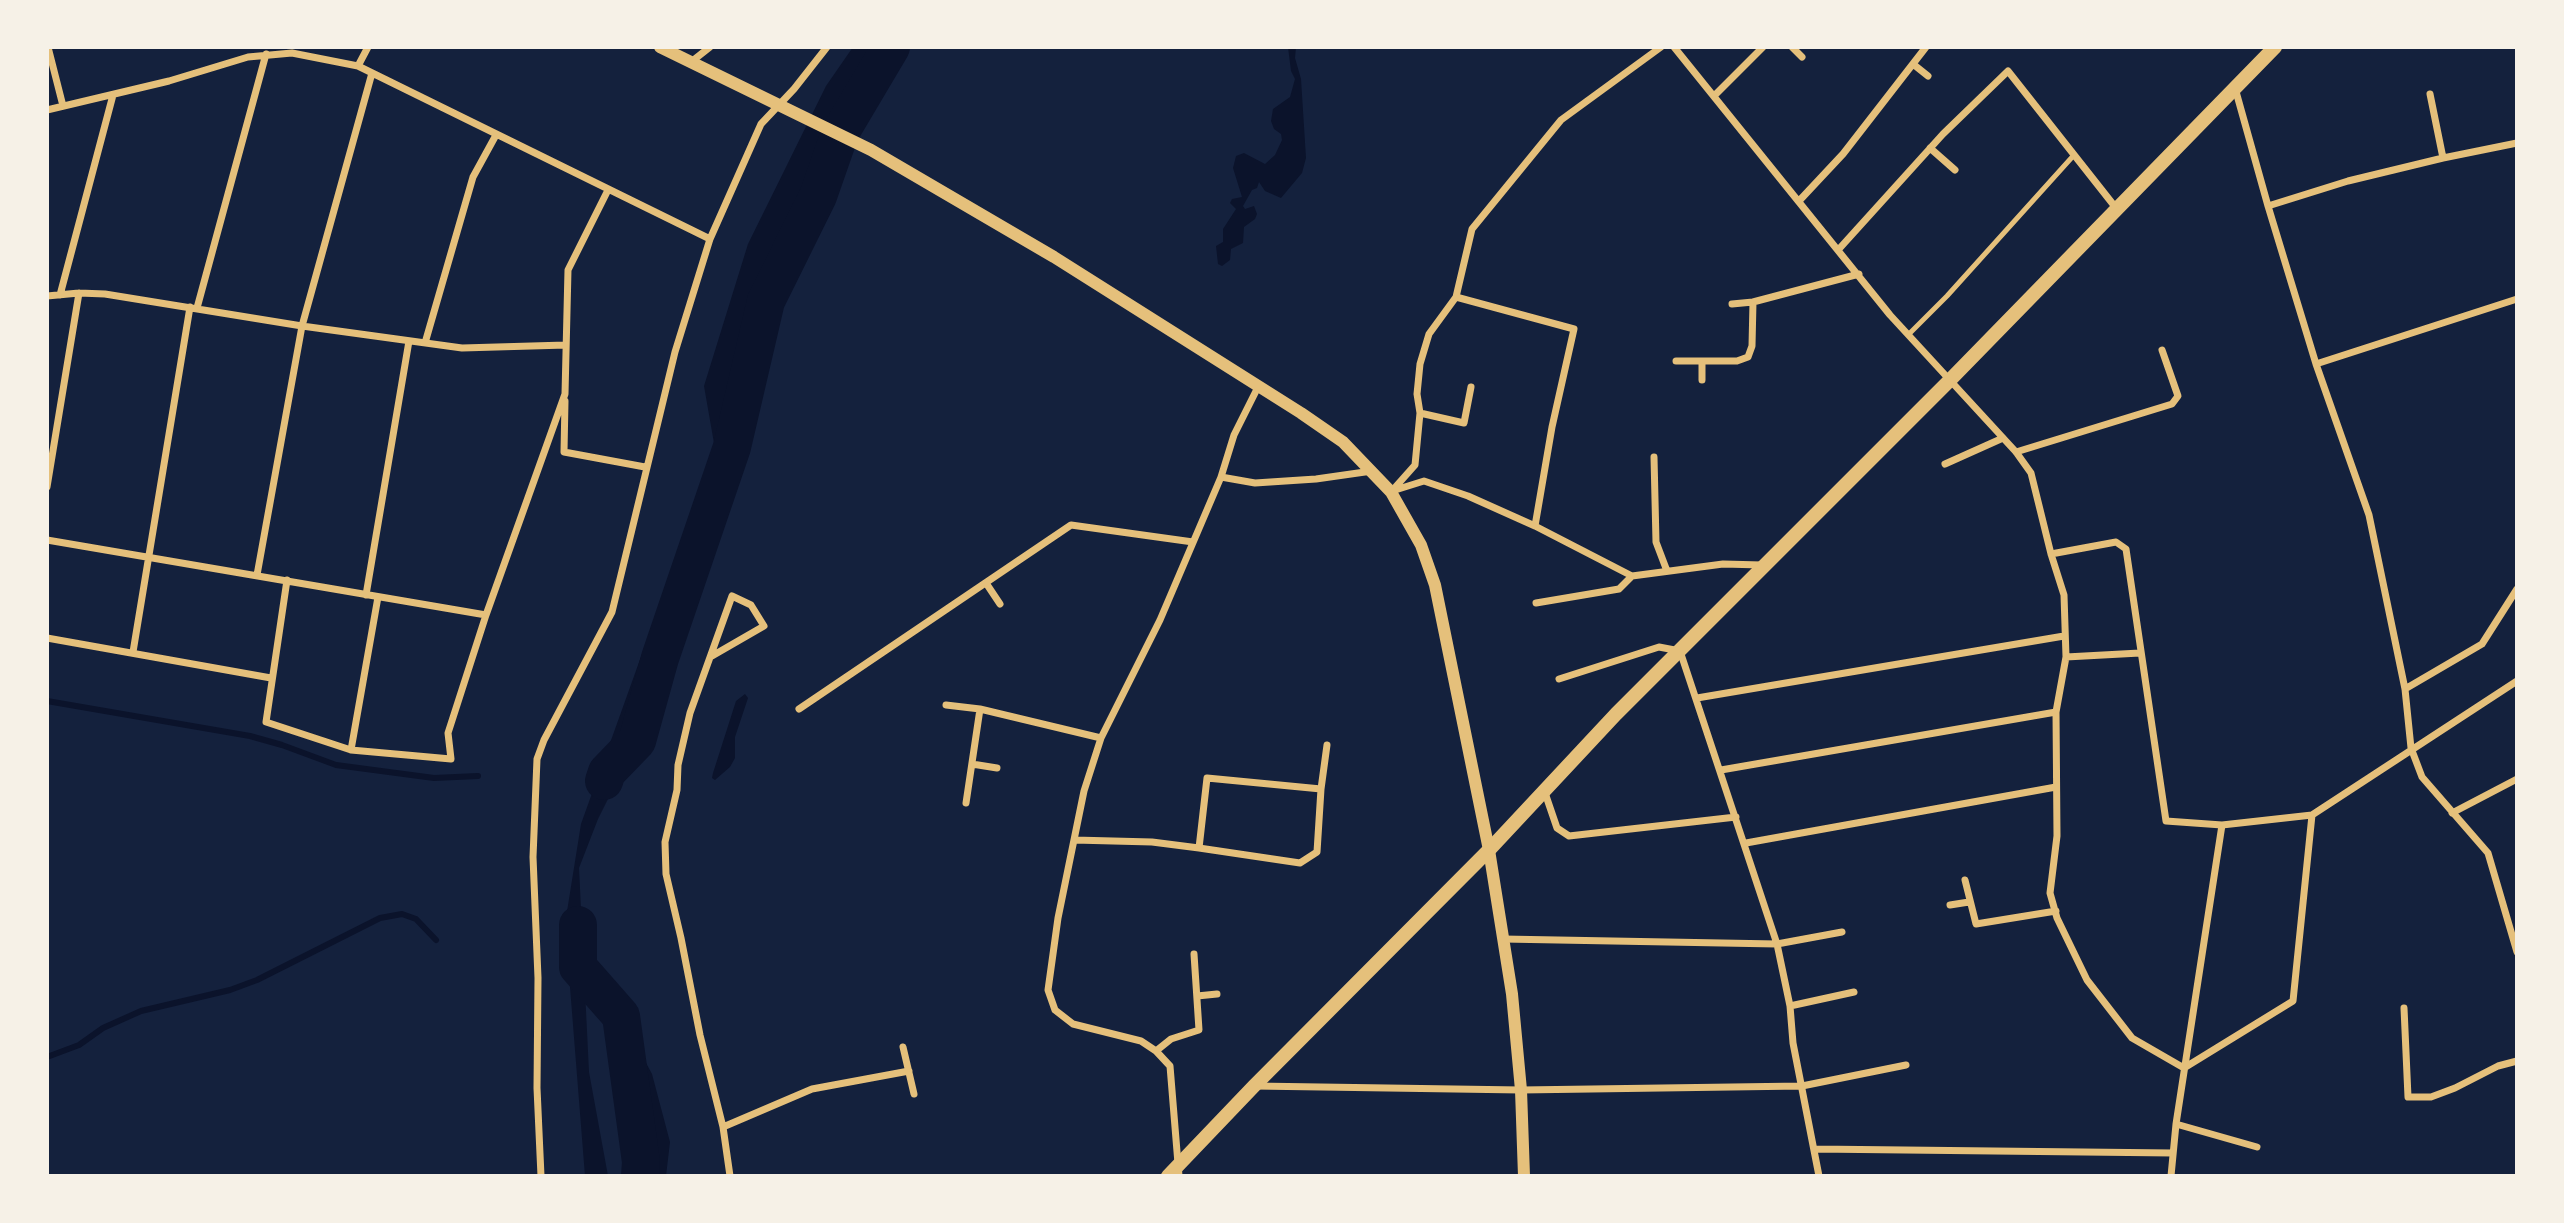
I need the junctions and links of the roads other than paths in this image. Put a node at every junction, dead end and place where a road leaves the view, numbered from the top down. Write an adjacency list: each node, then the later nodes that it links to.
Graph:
1 (48, 47): 24 (street)
2 (368, 47): 16 (street)
3 (660, 47): 14 (street)
4 (710, 47): 14 (street)
5 (827, 47): 23 (street)
6 (1661, 47): 42 (street)
7 (1674, 47): 22 (street)
8 (1763, 47): 22 (street)
9 (1792, 47): 13 (street)
10 (1926, 47): 15 (street)
11 (2275, 47): 19 (main road)
12 (266, 54): 16 (street); 21 (street); 46 (street)
13 (1802, 57)
14 (690, 62): 23 (street)
15 (1913, 64): 18 (street); 33 (street)
16 (358, 66): 17 (street)
17 (372, 73): 26 (street); 47 (street)
18 (1928, 76)
19 (2235, 87): 34 (street); 35 (main road)
20 (2430, 94): 30 (street)
21 (113, 95): 24 (street); 40 (street)
22 (1714, 96): 33 (street)
23 (779, 105): 36 (street); 58 (street)
24 (63, 106): 25 (street)
25 (47, 110)
26 (496, 135): 32 (street); 50 (street)
27 (2517, 143): 30 (street)
28 (1930, 148): 29 (street); 31 (street); 37 (street)
29 (2074, 155): 35 (street); 48 (lane)
30 (2443, 158): 34 (street)
31 (1955, 170)
32 (608, 190): 36 (street); 51 (street)
33 (1799, 201): 37 (street)
34 (2267, 206): 55 (street)
35 (2116, 208): 57 (main road)
36 (710, 239): 66 (street)
37 (1839, 249): 38 (street)
38 (1859, 274): 44 (street); 48 (street)
39 (79, 293): 40 (street); 46 (street); 69 (street)
40 (61, 295): 41 (street)
41 (47, 296)
42 (1456, 297): 61 (street); 71 (street)
43 (2517, 299): 55 (street)
44 (1753, 302): 45 (street); 54 (street)
45 (1732, 304)
46 (194, 307): 47 (street); 75 (street)
47 (302, 326): 49 (street); 78 (street)
48 (1908, 335): 57 (street)
49 (409, 341): 50 (street); 83 (street)
50 (425, 343): 51 (street)
51 (566, 345): 60 (street)
52 (2162, 350): 63 (street)
53 (1676, 361): 54 (street)
54 (1702, 362): 56 (street)
55 (2316, 364): 98 (street)
56 (1702, 380)
57 (1949, 381): 62 (street); 76 (main road)
58 (1259, 385): 67 (street); 68 (street)
59 (1471, 387): 61 (street)
60 (565, 394): 66 (street); 87 (street)
61 (1420, 413): 70 (street)
62 (2003, 438): 63 (street); 65 (street)
63 (2016, 452): 74 (street)
64 (1654, 457): 77 (street)
65 (1945, 464)
66 (645, 467): 154 (street)
67 (1372, 471): 68 (street); 70 (street)
68 (1221, 477): 73 (street)
69 (47, 487)
70 (1391, 492): 71 (street); 123 (street)
71 (1535, 526): 79 (street)
72 (47, 540): 75 (street)
73 (1193, 542): 81 (street); 104 (street)
74 (2050, 554): 88 (street); 92 (street)
75 (149, 556): 78 (street); 91 (street)
76 (1767, 565): 77 (street); 90 (main road)
77 (1667, 571): 79 (street)
78 (257, 575): 80 (street)
79 (1632, 576): 85 (street)
80 (287, 580): 83 (street); 95 (street)
81 (986, 583): 86 (street); 101 (street)
82 (2517, 589): 98 (street)
83 (366, 595): 84 (street)
84 (378, 597): 87 (street); 107 (street)
85 (1536, 603)
86 (1000, 604)
87 (486, 615): 107 (street)
88 (2064, 636): 94 (street); 99 (street)
89 (47, 638): 91 (street)
90 (1680, 651): 96 (street); 99 (street); 114 (main road)
91 (133, 652): 95 (street)
92 (2140, 653): 94 (street); 119 (street)
93 (712, 656): 93 (street); 149 (street)
94 (2066, 657): 103 (street)
95 (271, 678): 107 (street)
96 (1559, 679)
97 (2517, 681): 106 (street)
98 (2405, 689): 106 (street)
99 (1697, 698): 110 (street)
100 (946, 705): 102 (street)
101 (799, 709)
102 (980, 709): 104 (street); 108 (street)
103 (2056, 712): 110 (street); 112 (street)
104 (1101, 738): 120 (street)
105 (1327, 745): 113 (street)
106 (2411, 748): 116 (street); 117 (street)
107 (351, 750)
108 (972, 764): 109 (street); 115 (street)
109 (997, 768)
110 (1721, 771): 118 (street)
111 (2517, 779): 116 (street)
112 (2056, 787): 121 (street); 127 (street)
113 (1321, 789): 122 (street); 122 (street)
114 (1544, 790): 118 (street); 123 (main road)
115 (966, 803)
116 (2452, 813): 131 (street)
117 (2312, 815): 119 (street); 142 (street)
118 (1735, 817): 121 (street)
119 (2222, 825): 142 (street)
120 (1074, 840): 122 (street); 139 (street)
121 (1746, 844): 130 (street)
122 (1199, 848)
123 (1489, 850): 129 (street); 144 (main road)
124 (1965, 880): 125 (street)
125 (1969, 901): 126 (street); 127 (street)
126 (1950, 905)
127 (2056, 911): 142 (street)
128 (1842, 932): 130 (street)
129 (1503, 939): 130 (street); 146 (street)
130 (1777, 944): 136 (street)
131 (2517, 952)
132 (1194, 954): 135 (street)
133 (1854, 992): 136 (street)
134 (1217, 994): 135 (street)
135 (1197, 996): 139 (street)
136 (1790, 1006): 145 (street)
137 (2404, 1008): 140 (street)
138 (903, 1047): 143 (street)
139 (1156, 1051): 153 (street)
140 (2517, 1061)
141 (1906, 1065): 145 (street)
142 (2184, 1068): 148 (street)
143 (909, 1071): 147 (street); 149 (street)
144 (1254, 1086): 146 (street); 153 (main road)
145 (1802, 1086): 146 (street); 151 (street)
146 (1521, 1090): 157 (street)
147 (914, 1094)
148 (2176, 1124): 150 (street); 152 (street)
149 (723, 1127): 155 (street)
150 (2257, 1147)
151 (1815, 1149): 152 (street); 158 (street)
152 (2173, 1153): 159 (street)
153 (1179, 1170): 156 (main road)
154 (541, 1176)
155 (730, 1176)
156 (1168, 1176)
157 (1524, 1176)
158 (1819, 1176)
159 (2171, 1176)

